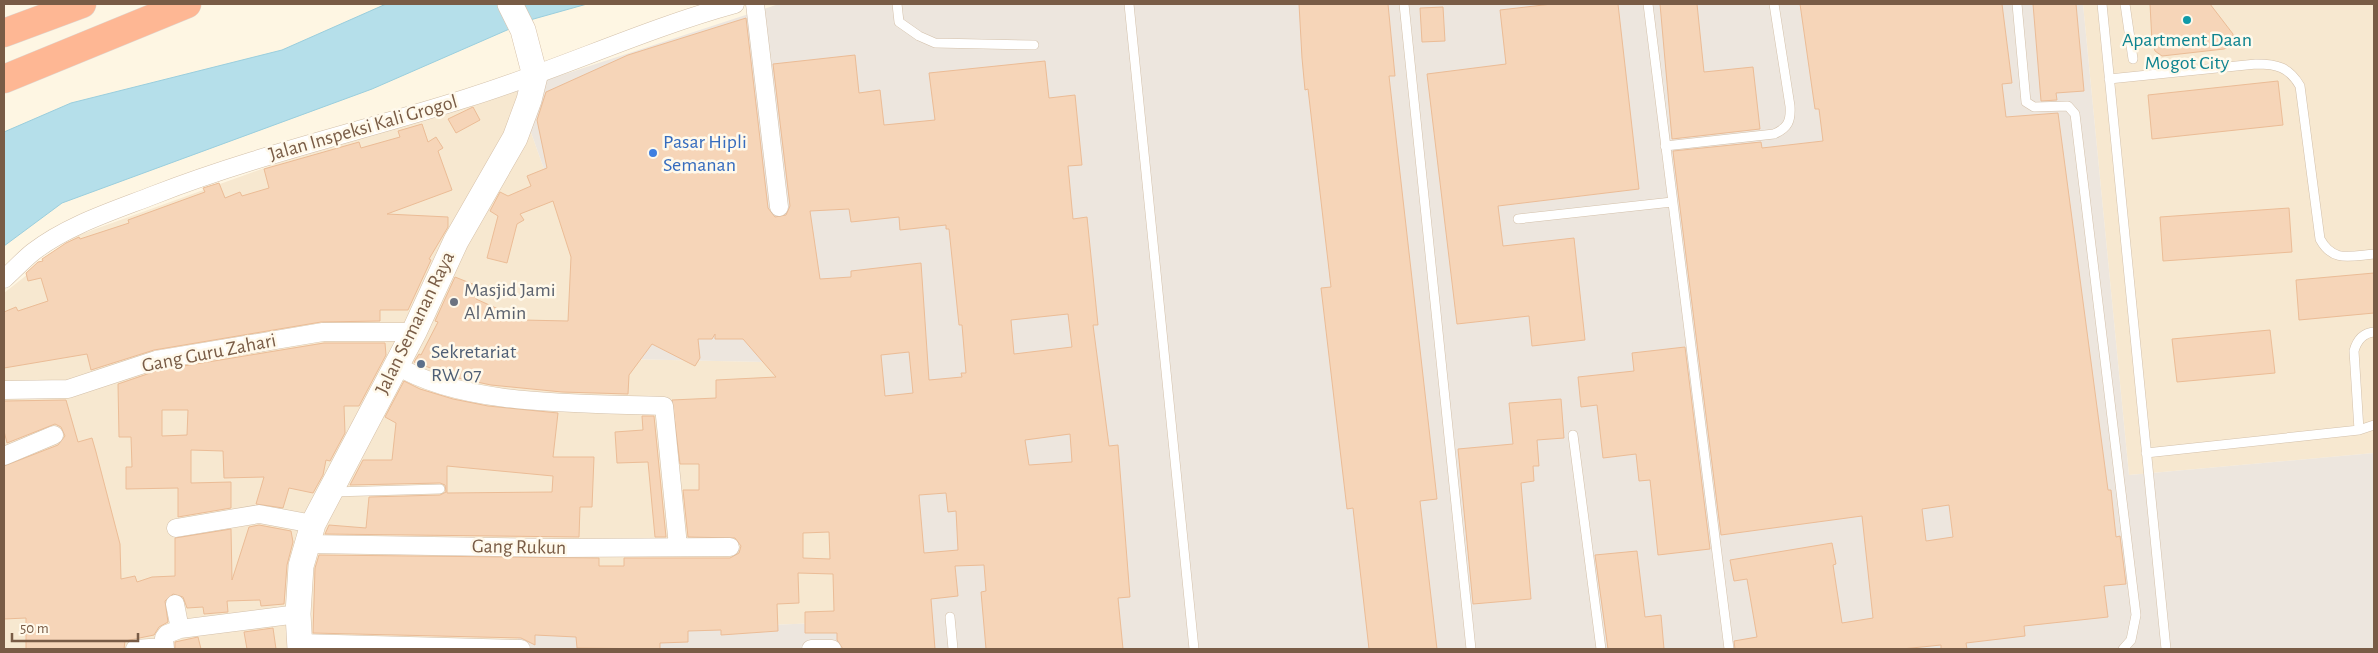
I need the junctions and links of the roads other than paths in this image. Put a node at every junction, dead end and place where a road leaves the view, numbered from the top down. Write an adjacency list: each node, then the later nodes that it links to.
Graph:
1 (17, 4): 15 (highway)
2 (82, 4): 15 (highway)
3 (187, 4): 20 (highway)
4 (510, 4): 19 (street)
5 (735, 4): 19 (street, Jalan Inspeksi Kali Grogol)
6 (755, 4): 24 (street)
7 (897, 4): 17 (lane)
8 (1128, 4): 55 (lane)
9 (1404, 4): 56 (lane)
10 (1648, 4): 22 (lane)
11 (1774, 4): 22 (lane)
12 (2017, 4): 59 (lane)
13 (2102, 4): 21 (lane)
14 (2125, 4): 18 (lane)
15 (49, 16): 16 (highway)
16 (4, 33)
17 (1034, 45)
18 (2133, 58)
19 (535, 76): 27 (street, Jalan Inspeksi Kali Grogol); 28 (street, Jalan Semanan Raya)
20 (4, 79)
21 (2109, 79): 26 (lane); 36 (lane)
22 (1665, 146): 23 (lane)
23 (1672, 202): 25 (lane); 58 (lane)
24 (779, 207)
25 (1518, 219)
26 (2374, 254)
27 (4, 279)
28 (414, 332): 30 (street, Jalan Semanan Raya); 31 (street, Gang Guru Zahari)
29 (2374, 332): 33 (lane)
30 (396, 364): 39 (street, Jalan Semanan Raya); 42 (street)
31 (5, 390)
32 (2374, 425): 33 (lane)
33 (2359, 430): 36 (lane)
34 (54, 435): 37 (street)
35 (1573, 435): 57 (lane)
36 (2146, 453): 60 (lane)
37 (4, 456)
38 (440, 489): 39 (lane)
39 (330, 492): 41 (street, Jalan Semanan Raya)
40 (176, 528): 41 (street, Gang Rukun)
41 (310, 534): 42 (street, Gang Rukun); 45 (street, Jalan Semanan Raya)
42 (678, 546): 43 (street, Gang Rukun)
43 (730, 547)
44 (175, 604): 47 (street)
45 (298, 614): 47 (street); 48 (street, Jalan Semanan Raya)
46 (950, 617): 54 (lane)
47 (180, 629): 49 (street)
48 (300, 646): 51 (street)
49 (165, 648): 50 (street)
50 (135, 649)
51 (521, 649)
52 (811, 649): 53 (street)
53 (832, 649)
54 (953, 649)
55 (1194, 649)
56 (1471, 649)
57 (1600, 649)
58 (1729, 649)
59 (2123, 649)
60 (2166, 649)

